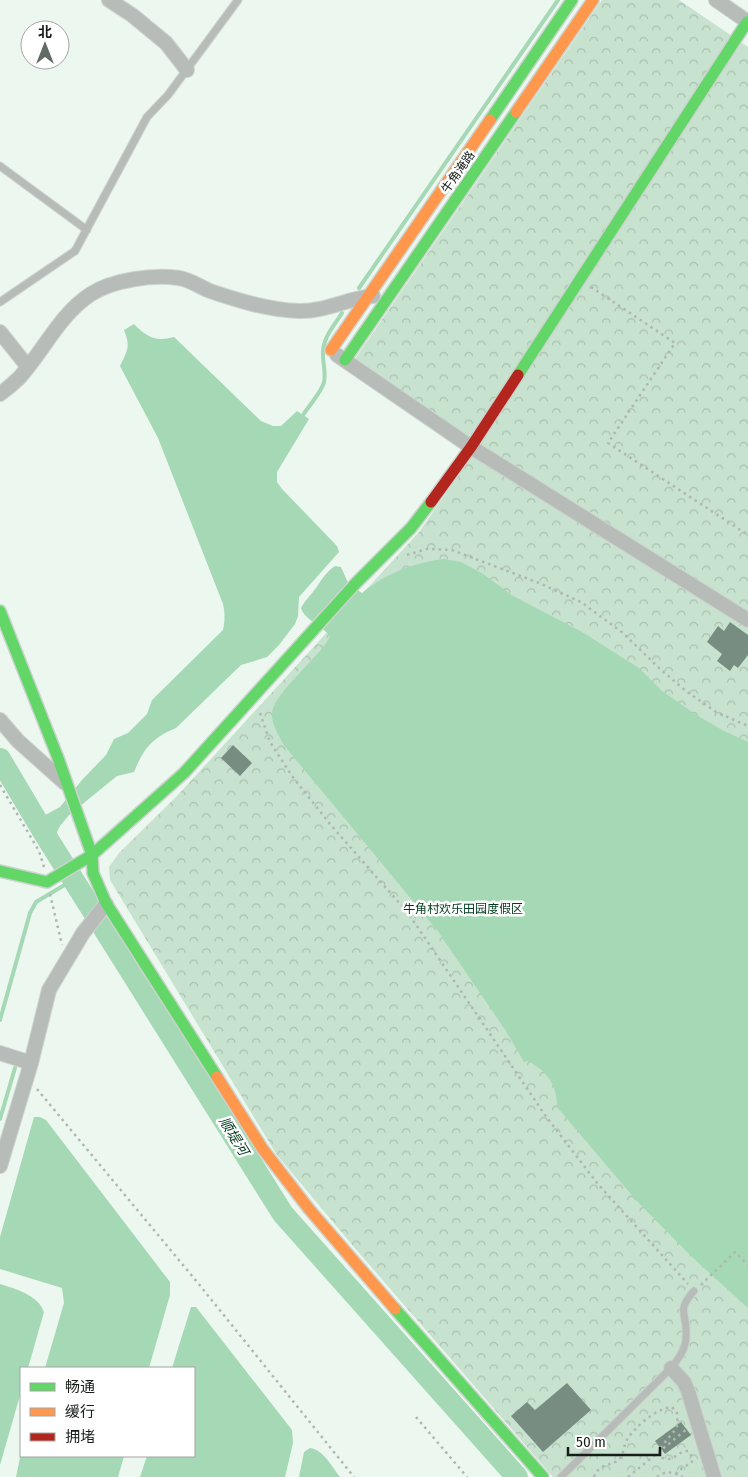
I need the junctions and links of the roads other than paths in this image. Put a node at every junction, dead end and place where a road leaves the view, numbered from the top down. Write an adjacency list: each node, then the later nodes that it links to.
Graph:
1 (110, 0): 7 (street)
2 (238, 0): 7 (lane)
3 (572, 0): 11 (street, 牛角淹路)
4 (593, 0): 10 (street, 牛角淹路)
5 (716, 0): 6 (street)
6 (748, 22): 18 (street)
7 (187, 70): 9 (lane)
8 (0, 166): 9 (lane)
9 (87, 230): 12 (lane)
10 (391, 294): 11 (street); 15 (street, 牛角淹路)
11 (366, 296): 14 (street, 牛角淹路); 16 (street)
12 (0, 302)
13 (0, 332): 16 (street)
14 (330, 350): 15 (street)
15 (345, 360): 18 (street)
16 (28, 367): 17 (street)
17 (0, 394)
18 (471, 447): 20 (street); 23 (street)
19 (0, 611): 22 (street)
20 (748, 620)
21 (0, 720): 22 (street)
22 (67, 786): 23 (street)
23 (92, 855): 24 (street); 25 (street)
24 (0, 871)
25 (106, 904): 27 (street); 31 (street)
26 (0, 1054): 27 (street)
27 (29, 1069): 28 (street)
28 (0, 1166)
29 (694, 1291): 30 (lane)
30 (671, 1368): 32 (lane); 33 (street)
31 (544, 1477)
32 (561, 1477)
33 (714, 1477)

